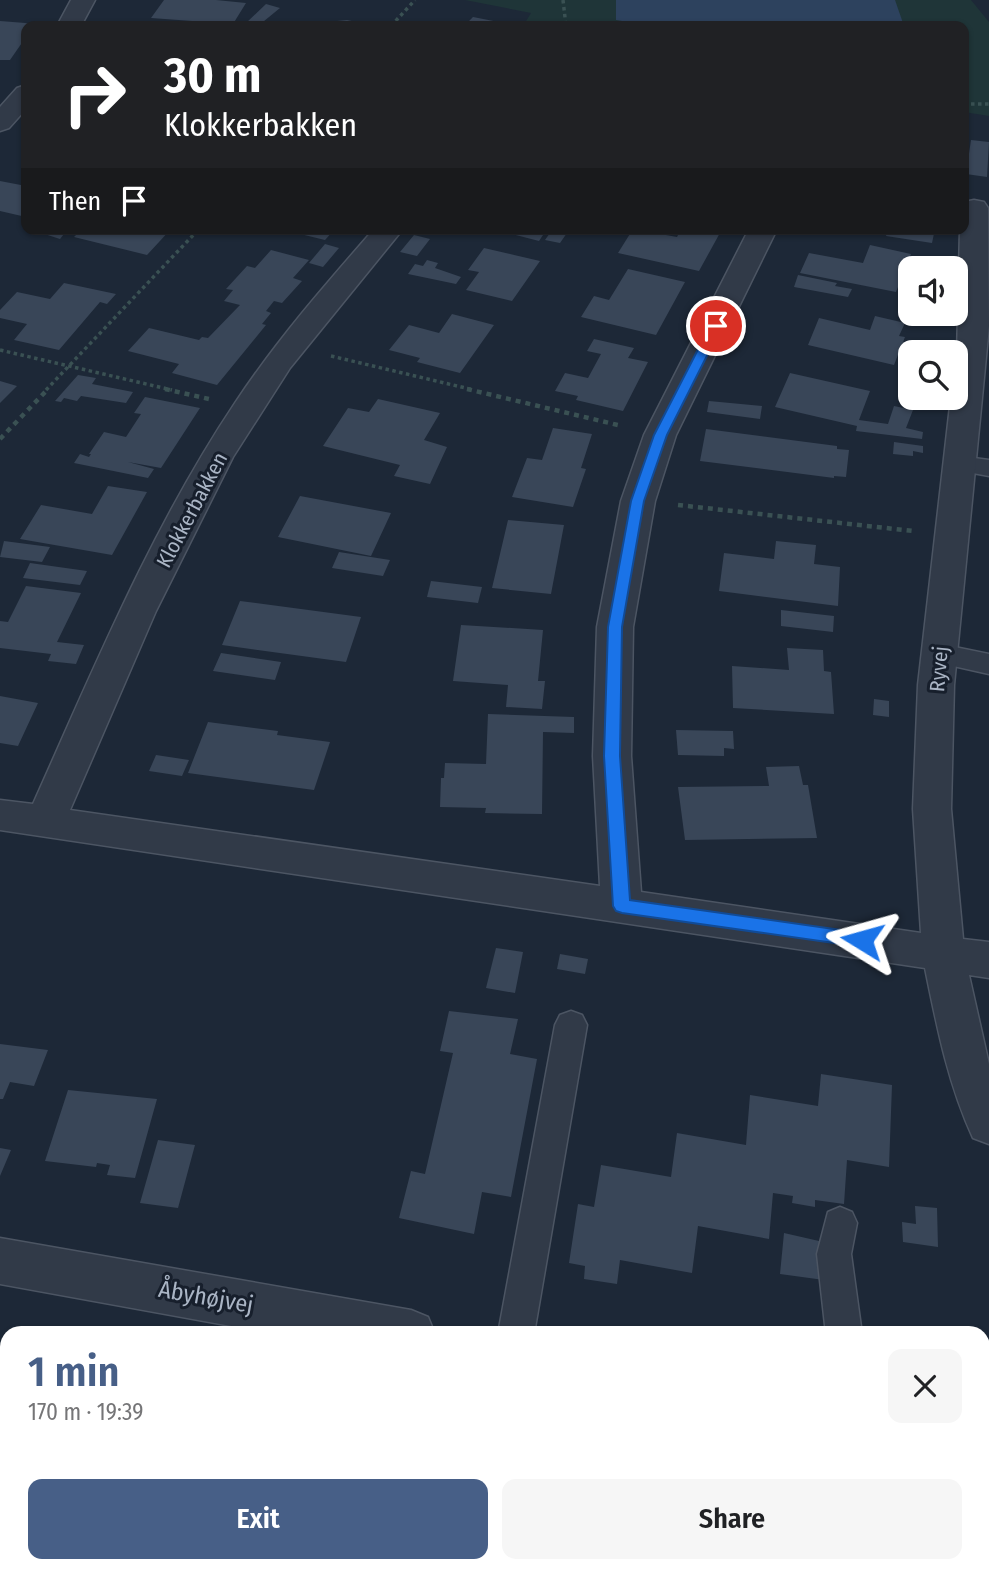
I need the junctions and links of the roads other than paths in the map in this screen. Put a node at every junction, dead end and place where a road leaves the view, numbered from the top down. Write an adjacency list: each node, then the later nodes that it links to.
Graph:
1 (83, 0): 2 (street)
2 (72, 21)
3 (21, 99): 4 (street)
4 (0, 123)
5 (974, 208): 8 (street, Ryvej)
6 (384, 235): 12 (street, Klokkerbakken)
7 (760, 235): 13 (street)
8 (974, 466): 9 (street, Ryvej)
9 (940, 654): 10 (lane); 14 (street, Ryvej)
10 (989, 664)
11 (0, 815): 12 (street)
12 (45, 822): 13 (street)
13 (622, 906): 14 (street)
14 (943, 951): 15 (street); 17 (street, Ryvej)
15 (989, 960)
16 (571, 1025): 21 (lane)
17 (989, 1124)
18 (840, 1223): 22 (lane)
19 (0, 1261): 20 (street, Åbyhøjvej)
20 (366, 1326)
21 (517, 1326)
22 (843, 1326)

